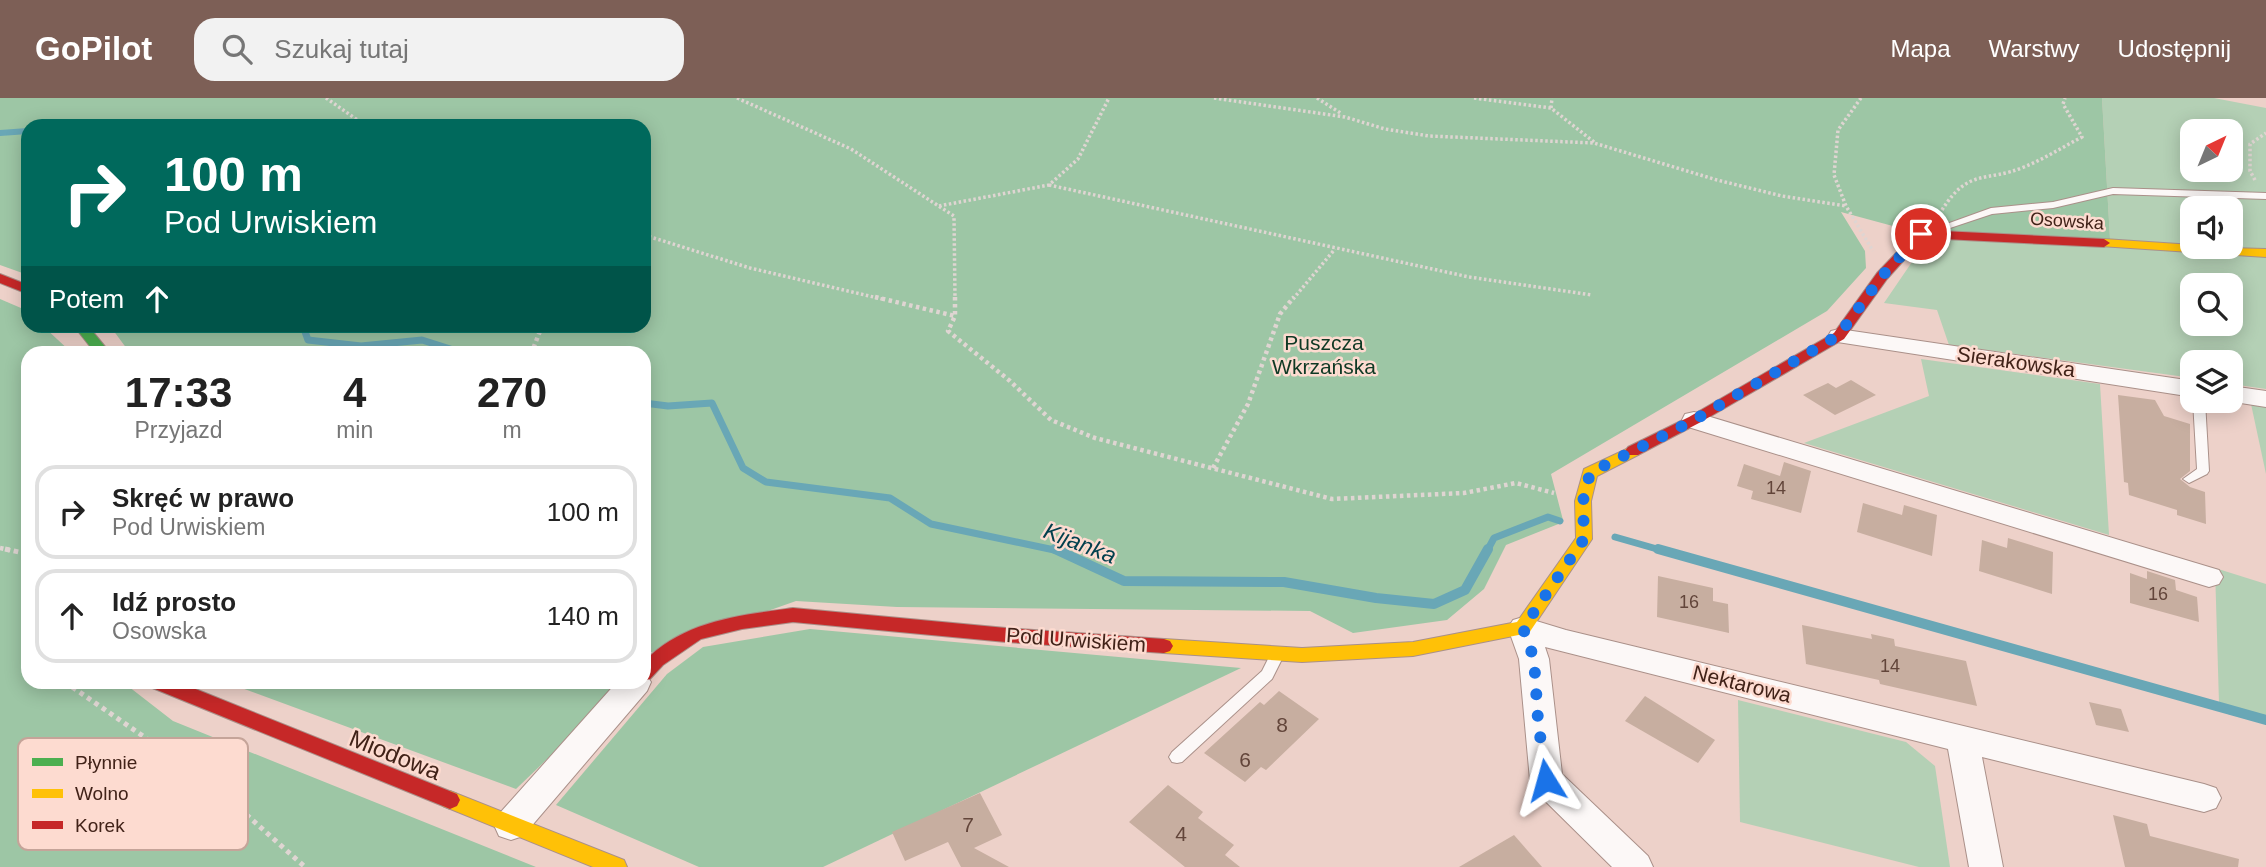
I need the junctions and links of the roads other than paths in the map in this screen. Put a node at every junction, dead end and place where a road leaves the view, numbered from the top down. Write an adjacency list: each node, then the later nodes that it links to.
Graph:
1 (2265, 196): 2 (lane)
2 (1921, 234): 3 (street, Osowska); 6 (street)
3 (2266, 253)
4 (0, 278): 5 (street)
5 (21, 287)
6 (1839, 335): 7 (street, Sierakowska); 11 (street)
7 (2180, 386)
8 (2243, 396): 9 (street)
9 (2266, 400)
10 (2200, 413): 12 (lane)
11 (1694, 420): 13 (street); 14 (street)
12 (2189, 479)
13 (2209, 577)
14 (1523, 628): 15 (street, Pod Urwiskiem); 19 (street, Nektarowa); 24 (street)
15 (1278, 654): 16 (street, Pod Urwiskiem); 20 (lane)
16 (651, 666)
17 (174, 689): 22 (street, Miodowa)
18 (630, 689): 22 (street)
19 (1962, 737): 21 (street, Nektarowa); 25 (street)
20 (1177, 757)
21 (2204, 798)
22 (511, 825): 23 (street, Miodowa)
23 (617, 867)
24 (1636, 867)
25 (1986, 867)

